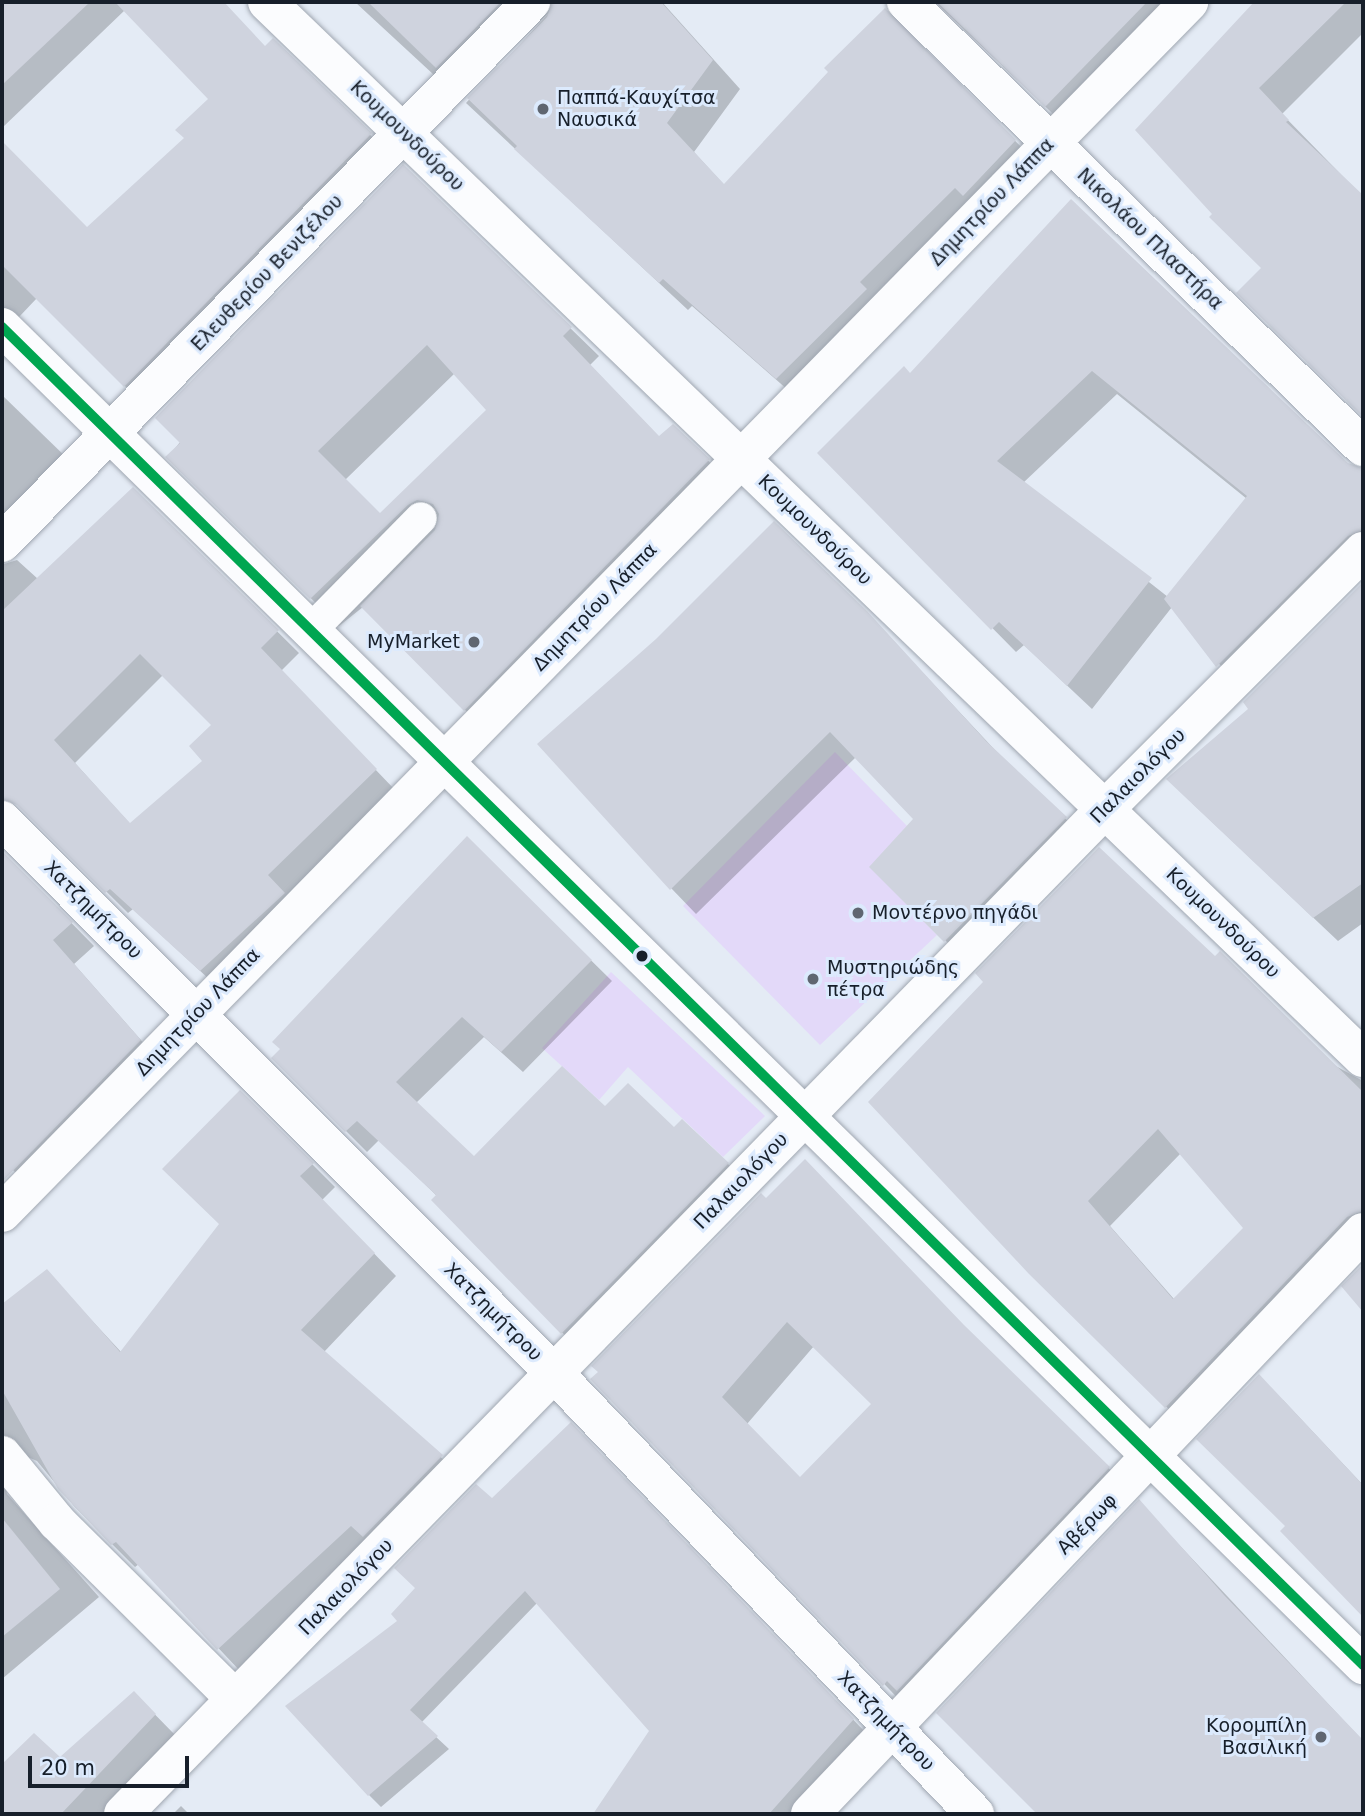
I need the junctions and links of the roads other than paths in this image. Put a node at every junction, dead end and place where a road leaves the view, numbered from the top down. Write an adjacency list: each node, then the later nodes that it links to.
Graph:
1 (267, 2): 5 (street, Κουμουνδούρου)
2 (531, 2): 5 (street, Ελευθερίου Βενιζέλου)
3 (906, 2): 6 (street, Νικολάου Πλαστήρα)
4 (1189, 2): 6 (street, Δημητρίου Λάππα)
5 (403, 133): 8 (street, Ελευθερίου Βενιζέλου); 10 (street, Κουμουνδούρου)
6 (1051, 142): 9 (street, Νικολάου Πλαστήρα); 10 (street, Δημητρίου Λάππα)
7 (2, 327): 8 (street)
8 (109, 434): 12 (street, Ελευθερίου Βενιζέλου); 14 (street)
9 (1363, 447)
10 (741, 458): 15 (street, Δημητρίου Λάππα); 16 (street, Κουμουνδούρου)
11 (421, 518): 14 (lane)
12 (2, 543)
13 (1363, 551): 16 (street, Παλαιολόγου)
14 (310, 631): 15 (street)
15 (443, 762): 18 (street, Δημητρίου Λάππα); 20 (street)
16 (1105, 809): 19 (street, Κουμουνδούρου); 20 (street, Παλαιολόγου)
17 (2, 820): 18 (street, Χατζημήτρου)
18 (198, 1013): 21 (street, Δημητρίου Λάππα); 23 (street, Χατζημήτρου)
19 (1363, 1058)
20 (804, 1117): 23 (street, Παλαιολόγου); 25 (street)
21 (2, 1213)
22 (1363, 1232): 25 (street, Αβέρωφ)
23 (554, 1373): 27 (street, Παλαιολόγου); 28 (street, Χατζημήτρου)
24 (2, 1455): 27 (street)
25 (1153, 1455): 26 (street); 28 (street, Αβέρωφ)
26 (1363, 1665)
27 (236, 1699): 29 (street, Παλαιολόγου)
28 (892, 1727): 30 (street, Αβέρωφ); 31 (street, Χατζημήτρου)
29 (123, 1814)
30 (810, 1814)
31 (975, 1814)

